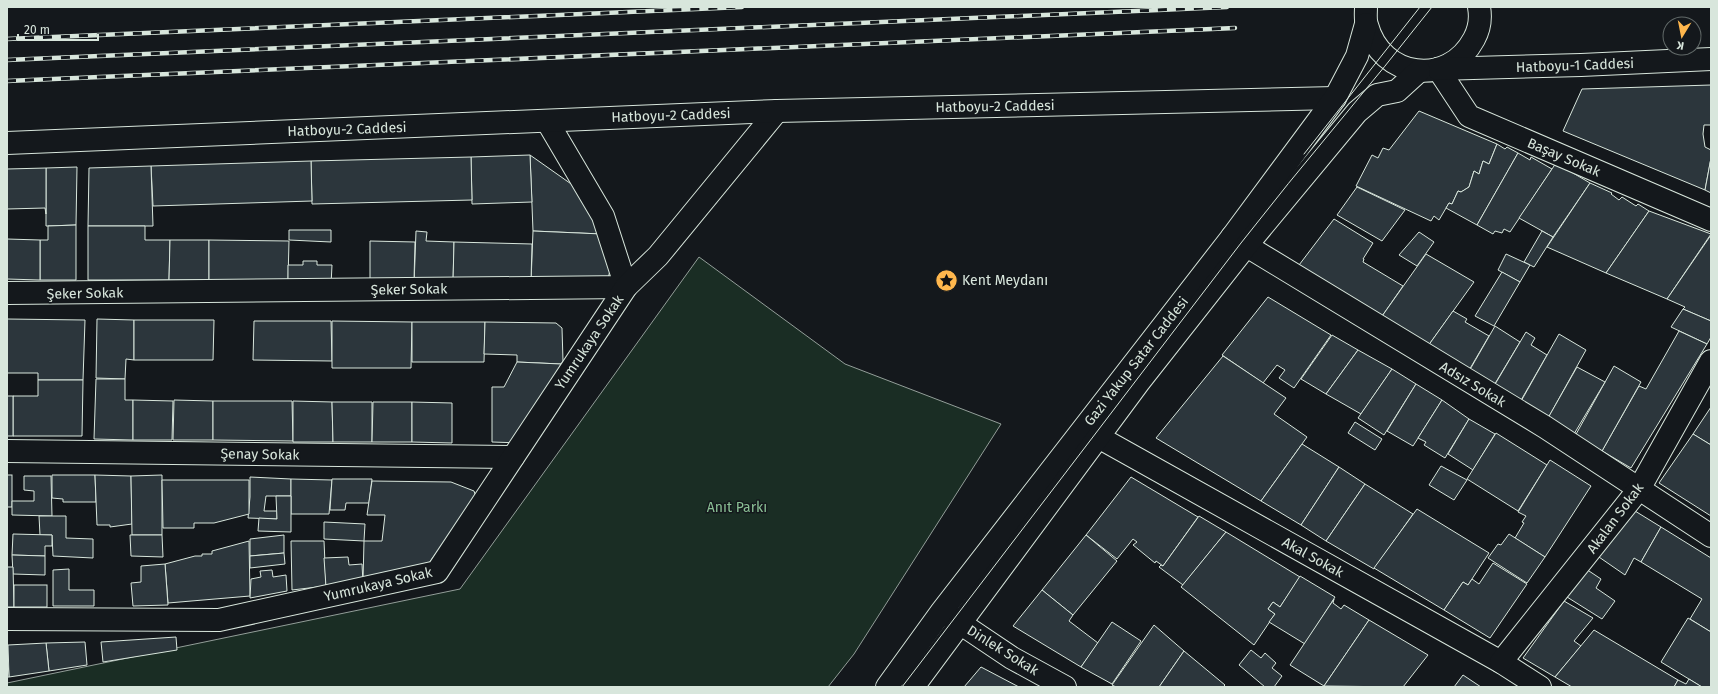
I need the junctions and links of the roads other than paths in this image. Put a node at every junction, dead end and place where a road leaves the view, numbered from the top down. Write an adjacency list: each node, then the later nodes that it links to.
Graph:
1 (1481, 9): 4 (street, Gazi Yakup Satar Caddesi)
2 (1366, 16): 4 (street, Hatboyu-1 Caddesi); 5 (street, Gazi Yakup Satar Caddesi)
3 (1711, 59): 4 (street, Hatboyu-1 Caddesi)
4 (1429, 70): 9 (street, Başay Sokak); 10 (street, Gazi Yakup Satar Caddesi)
5 (1335, 98): 6 (street, Hatboyu-2 Caddesi); 10 (street, Gazi Yakup Satar Caddesi)
6 (777, 110): 7 (street, Hatboyu-2 Caddesi); 11 (street, Yumrukaya Sokak)
7 (547, 121): 8 (street, Hatboyu-2 Caddesi); 11 (street)
8 (7, 142)
9 (1711, 220)
10 (1239, 242): 14 (street, Gazi Yakup Satar Caddesi); 17 (street, Adsız Sokak)
11 (626, 287): 12 (street, Şeker Sokak); 16 (street, Yumrukaya Sokak)
12 (7, 293)
13 (1711, 361): 17 (street, Akalan Sokak)
14 (1091, 433): 19 (street, Gazi Yakup Satar Caddesi); 21 (street, Gazi Yakup Satar Caddesi); 22 (street, Akal Sokak)
15 (7, 451): 16 (street, Şenay Sokak)
16 (513, 457): 20 (street, Yumrukaya Sokak)
17 (1639, 489): 18 (street, Adsız Sokak); 22 (street, Akalan Sokak)
18 (1711, 536)
19 (942, 611): 21 (street, Dinlek Sokak); 23 (street, Gazi Yakup Satar Caddesi)
20 (7, 619)
21 (960, 624): 24 (street, Gazi Yakup Satar Caddesi); 25 (street, Dinlek Sokak)
22 (1501, 662): 26 (street, Akal Sokak)
23 (886, 687)
24 (913, 687)
25 (1066, 687)
26 (1540, 687)

